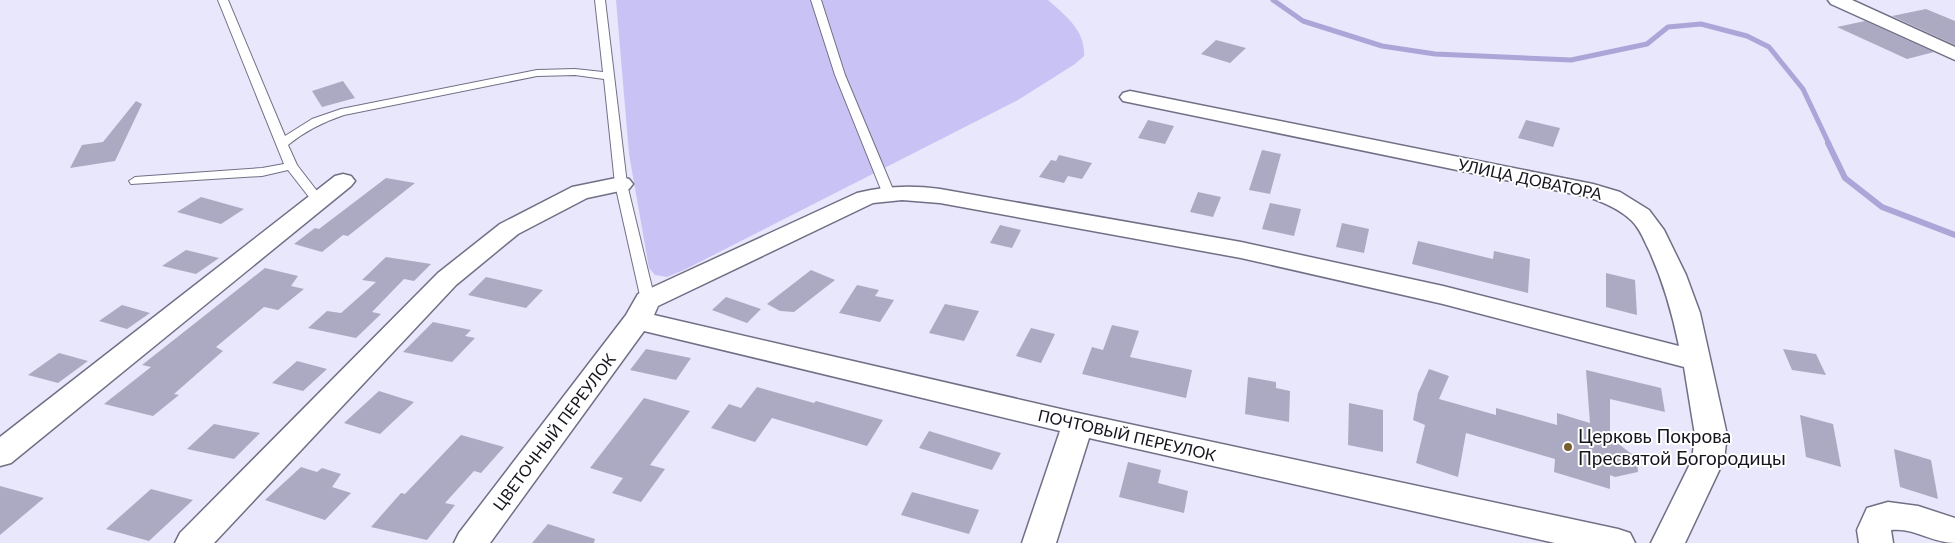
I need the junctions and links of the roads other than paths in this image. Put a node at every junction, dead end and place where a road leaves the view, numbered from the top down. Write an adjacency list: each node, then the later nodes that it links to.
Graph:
1 (223, 0): 8 (lane)
2 (600, 0): 6 (lane)
3 (816, 0): 13 (lane)
4 (1837, 0): 5 (street)
5 (1955, 54)
6 (609, 76): 8 (lane); 12 (lane)
7 (1130, 96): 16 (street, УЛИЦА ДОВАТОРА)
8 (281, 145): 9 (lane)
9 (291, 166): 10 (lane); 14 (lane)
10 (135, 181)
11 (343, 181): 14 (street)
12 (621, 184): 15 (lane); 20 (street)
13 (888, 192): 15 (street); 16 (street)
14 (321, 199): 18 (street)
15 (642, 310): 17 (street, ПОЧТОВЫЙ ПЕРЕУЛОК); 21 (street, ЦВЕТОЧНЫЙ ПЕРЕУЛОК)
16 (1696, 360): 24 (street, УЛИЦА ДОВАТОРА)
17 (1078, 424): 22 (street); 23 (street, ПОЧТОВЫЙ ПЕРЕУЛОК)
18 (0, 454)
19 (1955, 532): 25 (street)
20 (192, 543)
21 (471, 543)
22 (1039, 543)
23 (1618, 543)
24 (1668, 543)
25 (1876, 543)

